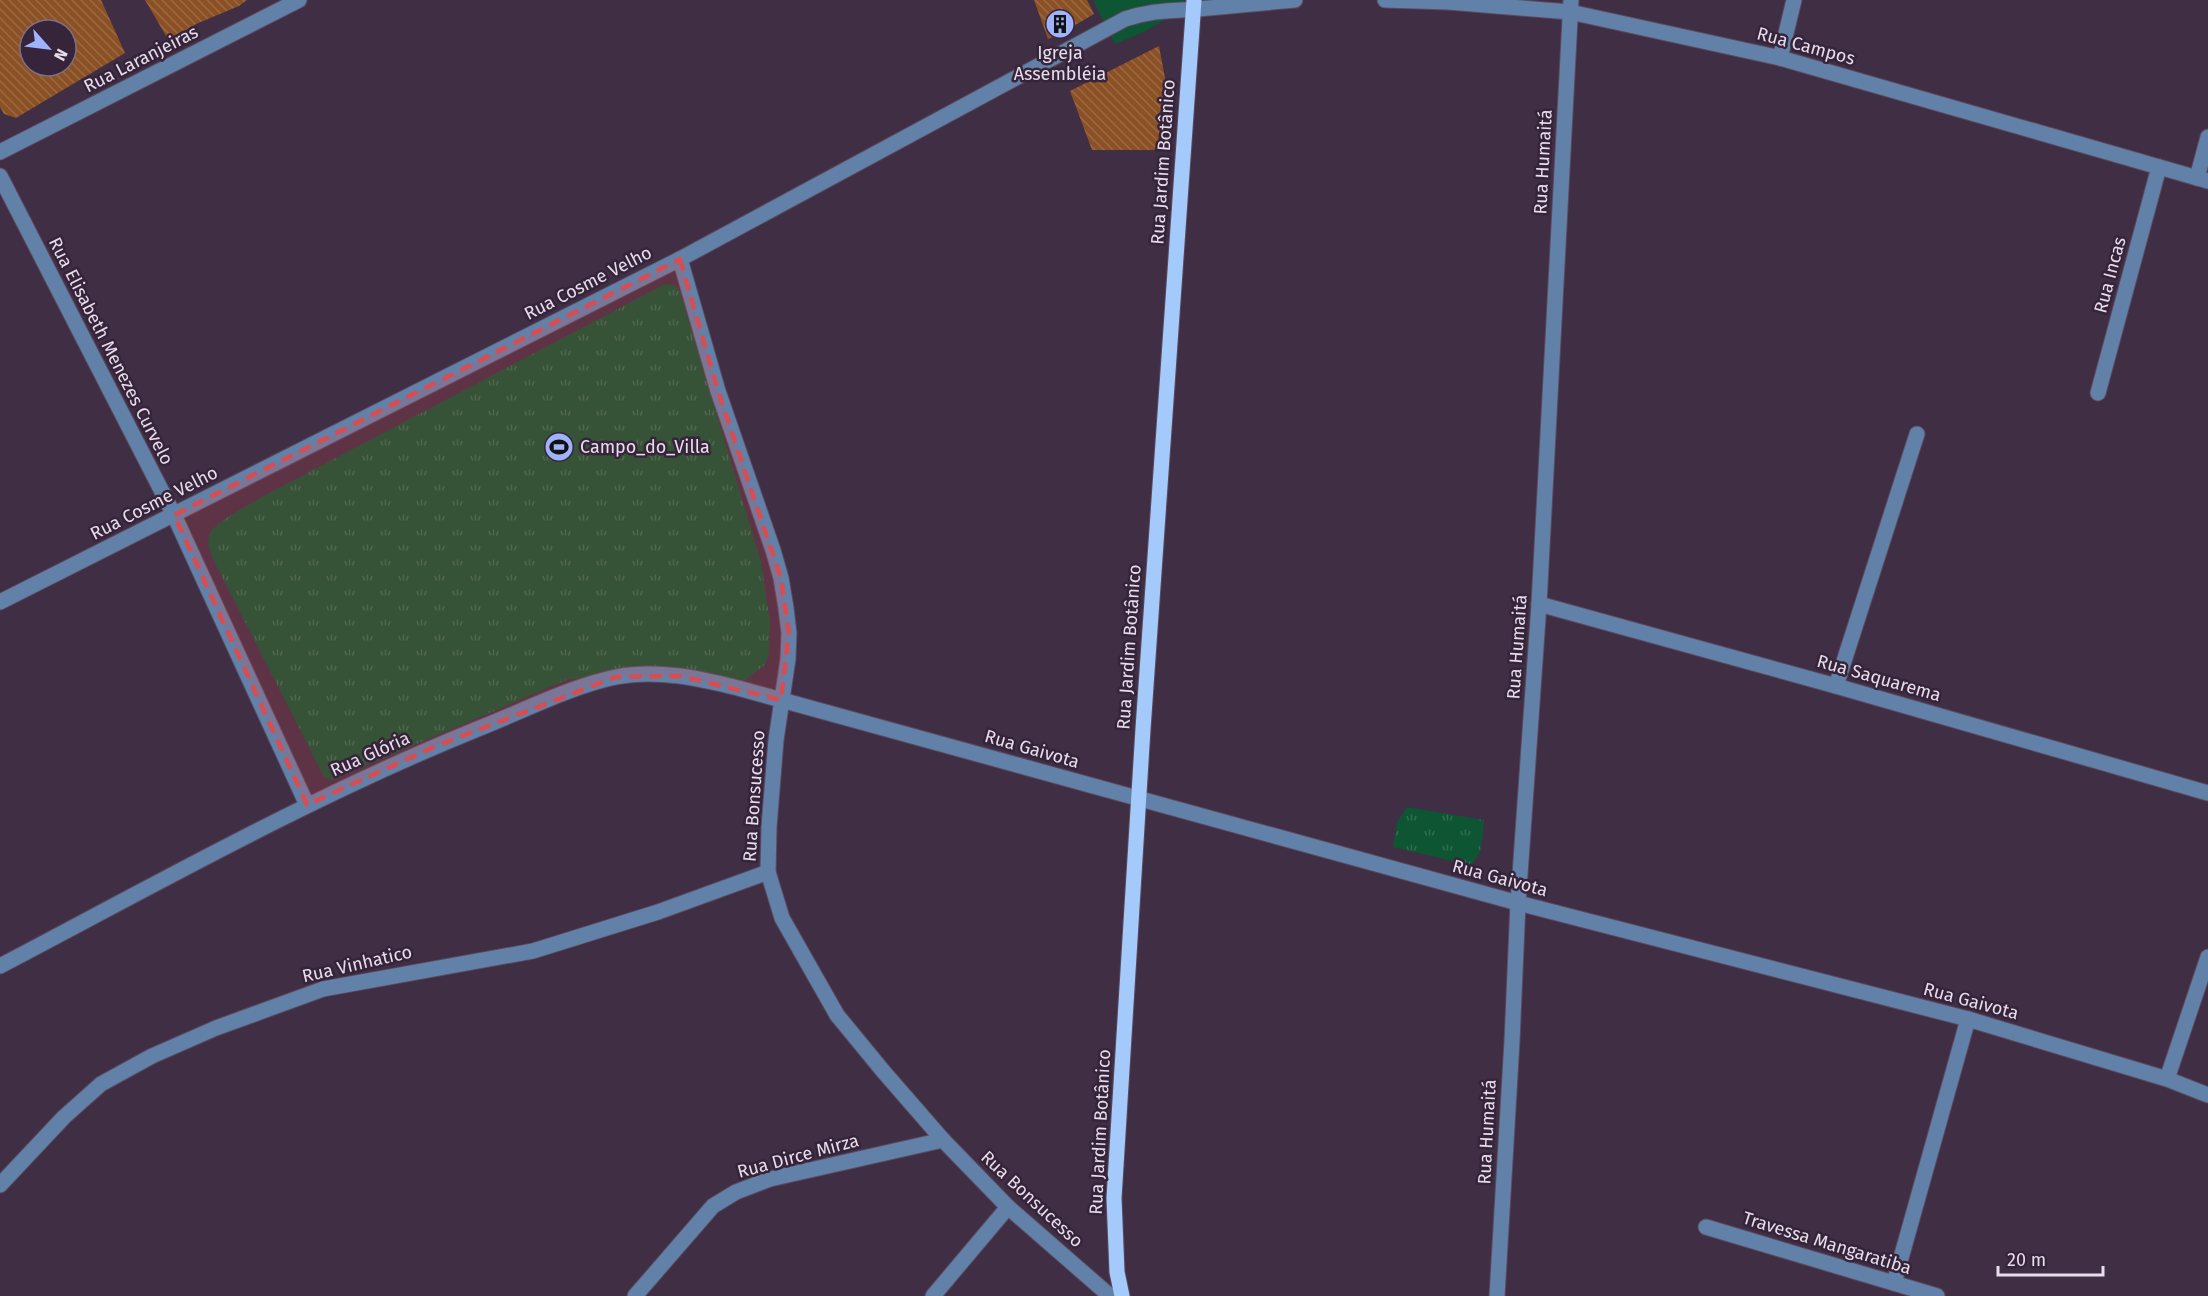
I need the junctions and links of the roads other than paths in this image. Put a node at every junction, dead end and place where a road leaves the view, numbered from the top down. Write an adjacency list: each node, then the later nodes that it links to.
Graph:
1 (299, 0): 9 (street, Rua Laranjeiras)
2 (1295, 0): 5 (street)
3 (1385, 0): 6 (street, Rua Campos)
4 (1794, 0): 7 (street)
5 (1194, 4): 13 (street, Rua Cosme Velho); 22 (main road, Rua Jardim Botânico)
6 (1570, 6): 7 (street, Rua Campos); 18 (street, Rua Humaitá)
7 (1780, 58): 10 (street, Rua Campos)
8 (2208, 137): 12 (street)
9 (0, 152)
10 (2159, 167): 12 (street, Rua Campos); 14 (street, Rua Incas)
11 (0, 176): 16 (street, Rua Elisabeth Menezes Curvelo)
12 (2202, 179)
13 (680, 258): 16 (street, Rua Cosme Velho); 20 (street, Rua Bonsucesso)
14 (2098, 393)
15 (1917, 434): 19 (street)
16 (174, 515): 17 (street, Rua Cosme Velho); 23 (street, Rua Elisabeth Menezes Curvelo)
17 (0, 602)
18 (1539, 604): 19 (street, Rua Saquarema); 25 (street, Rua Humaitá)
19 (1836, 686): 21 (street, Rua Saquarema)
20 (782, 700): 22 (street, Rua Gaivota); 23 (street, Rua Glória); 24 (street, Rua Bonsucesso)
21 (2208, 793)
22 (1138, 799): 25 (street, Rua Gaivota); 39 (main road, Rua Jardim Botânico)
23 (307, 805): 27 (street, Rua Glória)
24 (768, 873): 31 (street, Rua Bonsucesso); 32 (street, Rua Vinhatico)
25 (1518, 903): 28 (street, Rua Gaivota); 40 (street, Rua Humaitá)
26 (2208, 957): 29 (street)
27 (0, 966)
28 (1968, 1019): 29 (street, Rua Gaivota); 35 (street)
29 (2168, 1078): 30 (street, Rua Gaivota)
30 (2208, 1095)
31 (943, 1140): 33 (street, Rua Bonsucesso); 36 (street, Rua Dirce Mirza)
32 (0, 1185)
33 (1008, 1207): 37 (street); 38 (street, Rua Bonsucesso)
34 (1706, 1227): 35 (street, Travessa Mangaratiba)
35 (1894, 1283): 41 (street, Travessa Mangaratiba)
36 (635, 1296)
37 (933, 1296)
38 (1110, 1296)
39 (1122, 1296)
40 (1497, 1296)
41 (1937, 1296)

